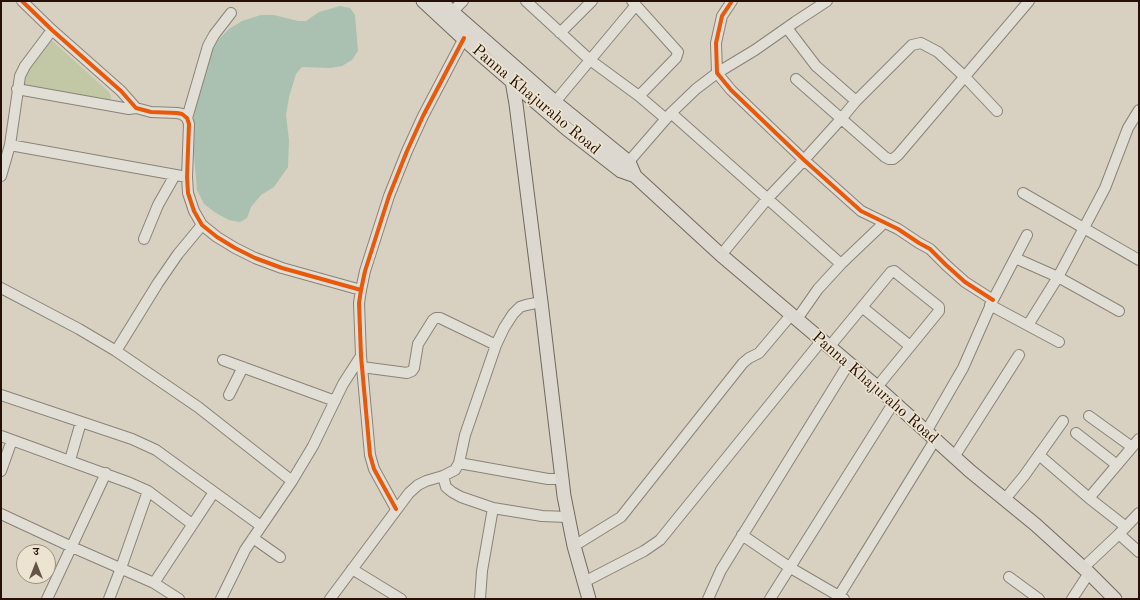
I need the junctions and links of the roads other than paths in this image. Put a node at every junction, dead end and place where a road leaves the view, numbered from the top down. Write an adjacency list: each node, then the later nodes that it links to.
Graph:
1 (22, 1): 14 (street)
2 (423, 1): 16 (main road, Panna Khajuraho Road)
3 (440, 1): 11 (main road, Panna Khajuraho Road)
4 (463, 1): 11 (street)
5 (592, 1): 15 (street)
6 (732, 1): 18 (street)
7 (827, 1): 13 (street)
8 (1029, 1): 19 (street)
9 (528, 2): 15 (street)
10 (634, 3): 17 (street); 23 (street)
11 (452, 12): 25 (main road, Panna Khajuraho Road)
12 (231, 13): 30 (street)
13 (787, 28): 18 (street); 24 (street)
14 (52, 30): 22 (street); 26 (street)
15 (560, 33): 17 (street)
16 (464, 38): 21 (main road, Panna Khajuraho Road); 51 (street)
17 (590, 60): 23 (street); 25 (street)
18 (717, 73): 29 (street); 33 (street)
19 (965, 78): 24 (street); 28 (street); 31 (street)
20 (796, 79): 31 (street)
21 (512, 81): 34 (main road, Panna Khajuraho Road); 52 (main road)
22 (17, 89): 26 (street); 32 (street)
23 (639, 96): 29 (street)
24 (856, 100): 31 (street)
25 (554, 102): 34 (main road, Panna Khajuraho Road)
26 (136, 108): 30 (street)
27 (1139, 110): 42 (street)
28 (997, 111)
29 (668, 116): 34 (street); 39 (street)
30 (187, 118): 37 (street)
31 (841, 119): 33 (street)
32 (10, 145): 35 (street); 36 (street)
33 (804, 160): 39 (street); 40 (street)
34 (625, 167): 45 (main road, Panna Khajuraho Road)
35 (175, 175): 37 (street); 44 (street)
36 (1, 176)
37 (187, 177): 41 (street)
38 (1022, 192): 42 (street)
39 (768, 198): 45 (street); 48 (street)
40 (884, 223): 48 (street); 53 (street)
41 (202, 225): 51 (street); 62 (street)
42 (1083, 228): 47 (street); 49 (street)
43 (1027, 235): 46 (street)
44 (144, 238)
45 (721, 255): 56 (main road, Panna Khajuraho Road)
46 (1015, 258): 49 (street); 53 (street)
47 (1139, 260)
48 (841, 264): 56 (street)
49 (1058, 277): 55 (street); 57 (street)
50 (1, 288): 62 (street)
51 (360, 290): 64 (street)
52 (541, 302): 60 (street); 90 (main road)
53 (992, 302): 57 (street); 79 (street)
54 (862, 307): 59 (street); 61 (street); 61 (street)
55 (1119, 311)
56 (794, 317): 59 (main road, Panna Khajuraho Road); 106 (street)
57 (1028, 325): 58 (street)
58 (1059, 342)
59 (826, 343): 66 (main road, Panna Khajuraho Road); 115 (street)
60 (496, 345): 68 (street); 85 (street)
61 (910, 346): 69 (street)
62 (116, 351): 91 (street)
63 (1019, 355): 83 (street)
64 (361, 356): 68 (street); 72 (street)
65 (223, 360): 67 (street)
66 (849, 363): 69 (main road, Panna Khajuraho Road); 104 (street)
67 (243, 367): 71 (street); 72 (street)
68 (362, 367): 97 (street)
69 (877, 387): 73 (main road, Panna Khajuraho Road)
70 (1, 395): 76 (street)
71 (228, 396)
72 (335, 401): 91 (street)
73 (894, 402): 79 (main road, Panna Khajuraho Road); 110 (street)
74 (1089, 416): 81 (street)
75 (1063, 421): 82 (street)
76 (80, 422): 84 (street); 93 (street)
77 (1076, 432): 86 (street)
78 (1, 436): 80 (street)
79 (931, 436): 83 (main road, Panna Khajuraho Road); 117 (street)
80 (12, 440): 84 (street); 87 (street)
81 (1136, 443): 86 (street)
82 (1039, 455): 94 (street); 95 (street)
83 (954, 457): 95 (main road, Panna Khajuraho Road)
84 (70, 460): 88 (street)
85 (459, 463): 89 (street); 90 (street)
86 (1117, 466): 94 (street)
87 (1, 471)
88 (106, 473): 92 (street); 107 (street)
89 (443, 476): 96 (street); 97 (street)
90 (562, 479): 100 (main road)
91 (292, 481): 102 (street)
92 (148, 491): 101 (street); 111 (street)
93 (214, 492): 101 (street); 102 (street)
94 (1089, 498): 103 (street)
95 (1005, 499): 113 (main road, Panna Khajuraho Road)
96 (493, 508): 100 (street); 124 (street)
97 (396, 509): 112 (street)
98 (1139, 513): 103 (street)
99 (1, 514): 107 (street)
100 (567, 517): 106 (main road)
101 (192, 524): 116 (street)
102 (261, 526): 105 (street)
103 (1122, 531): 108 (street); 113 (street)
104 (742, 535): 110 (street); 126 (street)
105 (253, 538): 109 (street); 121 (street)
106 (574, 546): 115 (main road)
107 (72, 547): 111 (street); 118 (street)
108 (1139, 552)
109 (280, 557)
110 (789, 566): 117 (street); 127 (street)
111 (121, 568): 116 (street); 119 (street)
112 (352, 569): 122 (street); 123 (street)
113 (1086, 570): 129 (street); 130 (main road, Panna Khajuraho Road)
114 (1009, 577): 128 (street)
115 (584, 582): 125 (main road)
116 (154, 583): 120 (street)
117 (840, 598)
118 (47, 599)
119 (109, 599)
120 (179, 599)
121 (221, 599)
122 (330, 599)
123 (401, 599)
124 (480, 599)
125 (589, 599)
126 (708, 599)
127 (770, 599)
128 (1039, 599)
129 (1072, 599)
130 (1115, 599)

